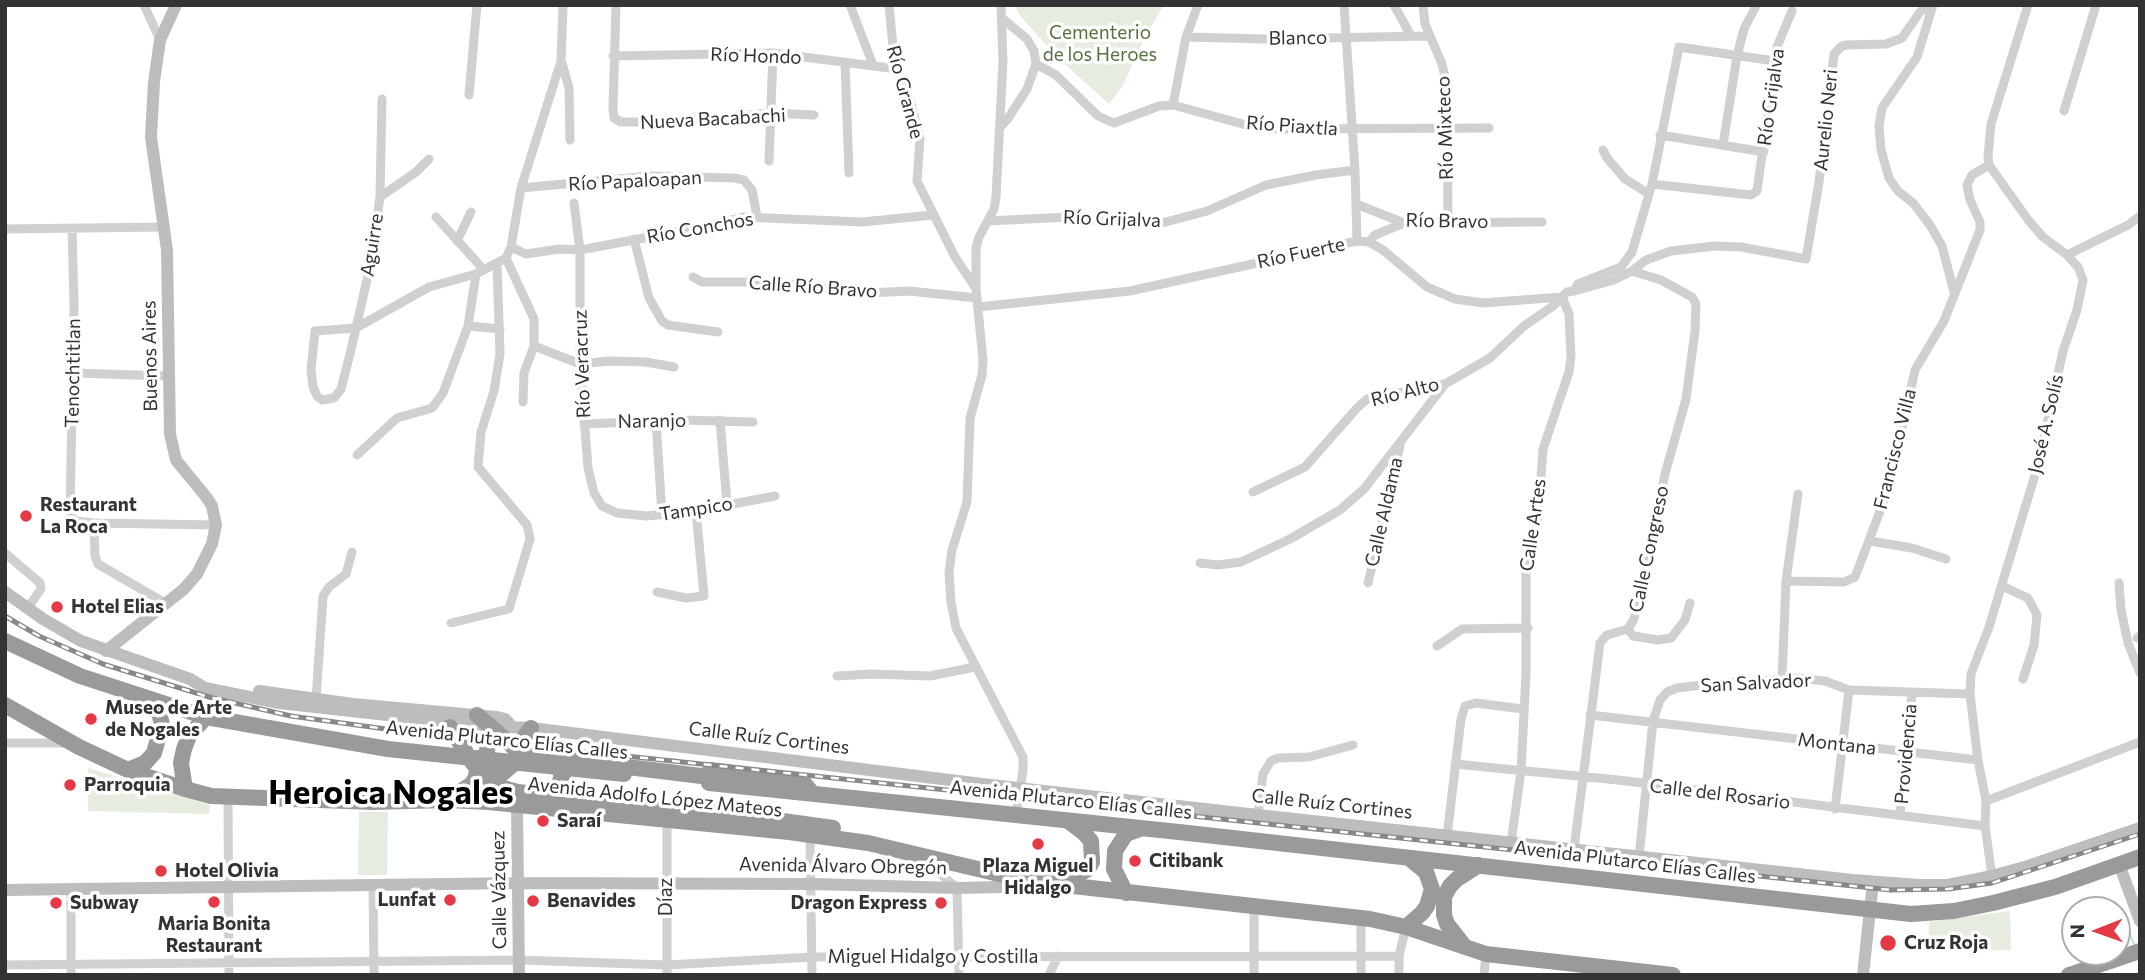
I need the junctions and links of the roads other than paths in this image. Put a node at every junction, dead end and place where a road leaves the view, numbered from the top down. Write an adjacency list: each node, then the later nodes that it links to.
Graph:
1 (144, 5): 23 (street)
2 (176, 5): 23 (street, Buenos Aires)
3 (477, 5): 33 (street)
4 (563, 5): 27 (street)
5 (616, 5): 25 (street)
6 (850, 5): 31 (street)
7 (889, 5): 32 (street, Río Grande)
8 (1002, 5): 18 (street)
9 (1198, 5): 21 (street)
10 (1345, 5): 22 (street)
11 (1394, 5): 19 (street)
12 (1423, 5): 20 (street, Río Mixteco)
13 (1931, 5): 79 (street, Aurelio Neri); 83 (street)
14 (2028, 5): 50 (street)
15 (2096, 5): 36 (street)
16 (1756, 6): 26 (street)
17 (1792, 11): 28 (street, Río Grijalva)
18 (1003, 19): 30 (street); 41 (street)
19 (1411, 36): 20 (street, Blanco); 22 (street, Blanco)
20 (1430, 36): 39 (street, Río Mixteco)
21 (1186, 37): 22 (street, Blanco); 35 (street)
22 (1347, 38): 42 (street)
23 (159, 40): 67 (street, Buenos Aires)
24 (773, 52): 25 (street, Río Hondo); 29 (street, Río Hondo); 37 (street)
25 (613, 56): 37 (street, Nueva Bacabachi)
26 (1737, 56): 28 (street); 43 (street, Río Fuerte); 45 (street)
27 (561, 61): 44 (street); 53 (street)
28 (1775, 61): 47 (street, Río Grijalva)
29 (845, 62): 31 (street, Río Hondo); 52 (street)
30 (1036, 64): 35 (street, Río Piaxtla); 41 (street)
31 (873, 65): 32 (street, Río Hondo)
32 (897, 69): 59 (street, Río Grande)
33 (469, 95)
34 (382, 99): 55 (street, Aguirre)
35 (1173, 105): 42 (street, Río Piaxtla)
36 (2064, 111)
37 (771, 113): 38 (street, Nueva Bacabachi); 49 (street)
38 (814, 115)
39 (1447, 128): 40 (street, Río Piaxtla); 42 (street, Río Piaxtla); 64 (street, Río Mixteco)
40 (1489, 128)
41 (999, 129): 63 (street)
42 (1353, 130): 51 (street)
43 (1660, 135): 45 (street); 54 (street, Río Fuerte)
44 (570, 140)
45 (1723, 145): 47 (street)
46 (1603, 150): 54 (street)
47 (1764, 152): 54 (street, Río Grijalva)
48 (429, 159): 55 (street)
49 (769, 161)
50 (1989, 165): 76 (street, José A. Solís); 83 (street, Francisco Villa)
51 (1355, 170): 57 (street); 63 (street, Río Grijalva)
52 (849, 173)
53 (521, 188): 60 (street, Río Papaloapan); 74 (street)
54 (1650, 189): 82 (street, Río Fuerte)
55 (380, 197): 87 (street, Aguirre)
56 (574, 202): 75 (street, Río Veracruz)
57 (1356, 204): 66 (street, Río Bravo); 72 (street)
58 (471, 212): 71 (street)
59 (933, 215): 60 (street, Río Conchos); 85 (street, Río Grande)
60 (757, 216): 70 (street, Río Conchos)
61 (2140, 216): 76 (street)
62 (436, 217): 71 (street)
63 (988, 220): 85 (street)
64 (1448, 221): 65 (street, Río Bravo); 66 (street, Río Bravo)
65 (1542, 222)
66 (1404, 223): 73 (street)
67 (165, 227): 68 (street); 94 (street, Buenos Aires)
68 (72, 228): 69 (street); 93 (street, Tenochtitlan)
69 (5, 229)
70 (634, 239): 75 (street, Río Conchos); 89 (street)
71 (457, 241): 80 (street)
72 (1357, 241): 73 (street, Río Fuerte); 85 (street, Río Fuerte)
73 (1369, 242): 84 (street, Río Fuerte)
74 (511, 247): 75 (street, Río Conchos); 77 (street)
75 (580, 250): 91 (street, Río Veracruz)
76 (2067, 255): 120 (street, José A. Solís)
77 (506, 258): 78 (street); 90 (street)
78 (497, 264): 80 (street); 88 (street)
79 (1632, 271): 82 (street); 128 (street, Calle Congreso)
80 (480, 272): 86 (street); 87 (street)
81 (693, 277): 85 (street, Calle Río Bravo)
82 (1574, 291): 84 (street, Río Fuerte)
83 (1954, 292): 112 (street, Francisco Villa)
84 (1562, 296): 95 (street, Río Alto); 127 (street, Calle Artes)
85 (977, 298): 133 (street)
86 (468, 326): 88 (street); 102 (street)
87 (356, 328): 87 (street, Aguirre)
88 (500, 329): 126 (street)
89 (718, 332)
90 (534, 346): 91 (street); 96 (street)
91 (580, 364): 92 (street); 100 (street, Río Veracruz)
92 (674, 367)
93 (73, 373): 94 (street); 110 (street, Tenochtitlan)
94 (169, 376): 111 (street, Buenos Aires)
95 (1445, 384): 101 (street); 103 (street, Río Alto)
96 (523, 402)
97 (720, 420): 98 (street, Naranjo); 99 (street, Naranjo); 106 (street)
98 (656, 421): 100 (street, Naranjo); 109 (street)
99 (753, 422)
100 (584, 424): 108 (street, Río Veracruz)
101 (1401, 441): 116 (street); 118 (street, Calle Aldama)
102 (357, 454)
103 (1254, 492)
104 (1798, 494): 117 (street)
105 (775, 496): 106 (street, Tampico)
106 (727, 504): 107 (street, Tampico)
107 (696, 511): 109 (street, Tampico); 122 (street)
108 (617, 513): 109 (street, Tampico)
109 (662, 515)
110 (94, 523): 111 (street); 123 (street)
111 (216, 526): 123 (street)
112 (1870, 541): 115 (street); 117 (street, Francisco Villa)
113 (352, 551): 142 (street)
114 (5, 553): 125 (street)
115 (1946, 559)
116 (1200, 563)
117 (1786, 582): 137 (street)
118 (1368, 583)
119 (2119, 583): 134 (street)
120 (2002, 586): 138 (street); 141 (street, José A. Solís)
121 (5, 592): 125 (street, Calle Ruíz Cortines)
122 (657, 592)
123 (166, 603): 132 (street)
124 (1690, 603): 128 (street)
125 (27, 609): 132 (street, Calle Ruíz Cortines)
126 (451, 623)
127 (1528, 628): 131 (street); 145 (street, Calle Artes)
128 (1629, 629): 147 (street, Calle Congreso)
129 (5, 633): 170 (highway)
130 (5, 641): 143 (highway, Avenida Plutarco Elías Calles)
131 (1437, 646)
132 (106, 651): 136 (street, Calle Ruíz Cortines)
133 (975, 667): 135 (street); 169 (street)
134 (2140, 674)
135 (837, 676)
136 (190, 679): 142 (street, Calle Ruíz Cortines); 150 (street, Calle Ruíz Cortines)
137 (1782, 679): 139 (street, San Salvador); 149 (street, San Salvador)
138 (2023, 679)
139 (1849, 690): 140 (street, San Salvador); 155 (street)
140 (1912, 694): 141 (street, San Salvador); 157 (street, Providencia)
141 (1970, 694): 160 (street, José A. Solís)
142 (316, 699): 146 (street, Calle Ruíz Cortines)
143 (156, 702): 148 (highway, Avenida Plutarco Elías Calles); 163 (highway)
144 (5, 705): 154 (highway, Avenida Adolfo López Mateos)
145 (1523, 709): 161 (street); 164 (street, Calle Artes)
146 (477, 715): 151 (highway)
147 (1590, 715): 149 (street, Montana); 165 (street, Calle Congreso)
148 (206, 717): 159 (highway, Avenida Plutarco Elías Calles); 168 (highway)
149 (1653, 721): 155 (street, Montana); 167 (street)
150 (448, 725): 151 (street, Calle Ruíz Cortines); 166 (highway, bridge)
151 (508, 729): 158 (highway); 158 (highway, bridge); 166 (highway, bridge); 169 (street, Calle Ruíz Cortines)
152 (2140, 742): 173 (street)
153 (5, 743): 154 (street)
154 (72, 743): 163 (highway, Avenida Adolfo López Mateos)
155 (1842, 744): 157 (street, Montana); 176 (street)
156 (1353, 745): 180 (street)
157 (1906, 752): 160 (street, Montana); 178 (street, Providencia)
158 (519, 757): 159 (highway, Avenida Plutarco Elías Calles); 162 (highway, Avenida Plutarco Elías Calles); 170 (highway, bridge); 174 (highway)
159 (478, 758): 172 (highway)
160 (1978, 760): 173 (street, José A. Solís)
161 (1455, 764): 164 (street, Calle del Rosario); 187 (street)
162 (567, 768): 170 (highway, Avenida Plutarco Elías Calles); 177 (highway)
163 (128, 770): 168 (highway, Avenida Adolfo López Mateos)
164 (1521, 771): 165 (street, Calle del Rosario); 189 (street, Calle Artes)
165 (1583, 777): 167 (street, Calle del Rosario); 190 (street, Calle Congreso)
166 (493, 782): 188 (highway, bridge)
167 (1647, 785): 176 (street, Calle del Rosario); 192 (street)
168 (185, 789): 171 (highway, Avenida Adolfo López Mateos)
169 (1021, 789): 179 (street); 180 (street, Calle Ruíz Cortines)
170 (813, 794): 179 (highway, Avenida Plutarco Elías Calles)
171 (228, 797): 172 (highway, Avenida Adolfo López Mateos); 204 (street)
172 (448, 800): 174 (highway, Avenida Adolfo López Mateos)
173 (1986, 801): 183 (street, José A. Solís)
174 (488, 802): 175 (highway, Avenida Adolfo López Mateos)
175 (517, 804): 177 (highway, Avenida Adolfo López Mateos); 200 (street, Calle Vázquez)
176 (1835, 808): 178 (street, Calle del Rosario)
177 (567, 809): 181 (highway, Avenida Adolfo López Mateos)
178 (1900, 814): 183 (street, Calle del Rosario)
179 (1016, 816): 182 (highway, Avenida Plutarco Elías Calles)
180 (1258, 816): 187 (street, Calle Ruíz Cortines)
181 (667, 819): 186 (highway, Avenida Adolfo López Mateos); 203 (street, Díaz)
182 (1067, 820): 185 (highway, Avenida Plutarco Elías Calles); 197 (highway)
183 (1985, 826): 198 (street, José A. Solís)
184 (2140, 828): 198 (street, Calle Ruíz Cortines)
185 (1140, 829): 194 (highway, Avenida Plutarco Elías Calles); 209 (highway)
186 (810, 835): 188 (highway, Avenida Adolfo López Mateos); 201 (street)
187 (1447, 836): 189 (street, Calle Ruíz Cortines)
188 (868, 843): 191 (highway, Avenida Adolfo López Mateos)
189 (1511, 843): 190 (street, Calle Ruíz Cortines)
190 (1574, 849): 192 (street, Calle Ruíz Cortines)
191 (920, 856): 197 (highway, Avenida Adolfo López Mateos); 206 (street)
192 (1639, 857): 199 (street, Calle Ruíz Cortines)
193 (2140, 857): 196 (highway, Avenida Plutarco Elías Calles)
194 (1409, 859): 195 (highway, Avenida Plutarco Elías Calles); 210 (highway)
195 (1479, 864): 210 (highway); 212 (highway, Avenida Plutarco Elías Calles)
196 (2119, 864): 212 (highway, Avenida Plutarco Elías Calles); 214 (street)
197 (967, 867): 202 (highway, Avenida Adolfo López Mateos)
198 (1992, 876): 199 (street, Calle Ruíz Cortines)
199 (1873, 882): 212 (street)
200 (519, 883): 203 (street, Avenida Álvaro Obregón); 205 (street, Avenida Álvaro Obregón); 225 (street, Calle Vázquez)
201 (812, 884): 203 (street, Avenida Álvaro Obregón); 206 (street, Avenida Álvaro Obregón); 222 (street)
202 (1064, 885): 206 (street, Avenida Álvaro Obregón); 209 (highway, Avenida Álvaro Obregón)
203 (666, 886): 230 (street, Díaz)
204 (228, 887): 205 (street, Avenida Álvaro Obregón); 207 (street, Avenida Álvaro Obregón); 227 (street)
205 (373, 887): 226 (street)
206 (957, 888): 223 (street)
207 (71, 890): 208 (street, Avenida Álvaro Obregón); 229 (street)
208 (5, 891)
209 (1126, 893): 211 (highway, Avenida Álvaro Obregón)
210 (1437, 896): 215 (highway); 216 (highway)
211 (1254, 907): 213 (highway, Avenida Álvaro Obregón); 220 (street)
212 (1868, 910): 242 (street)
213 (1361, 918): 215 (highway, Avenida Álvaro Obregón); 224 (street)
214 (2140, 921)
215 (1406, 927): 216 (highway, Avenida Álvaro Obregón); 221 (street)
216 (1466, 948): 218 (highway, Avenida Álvaro Obregón)
217 (2140, 951): 243 (highway)
218 (1486, 954): 240 (street); 241 (highway, Avenida Álvaro Obregón)
219 (1058, 956): 220 (street, Miguel Hidalgo y Costilla); 223 (street, Miguel Hidalgo y Costilla); 236 (street)
220 (1254, 956): 224 (street, Miguel Hidalgo y Costilla); 237 (street)
221 (1399, 956): 224 (street, Miguel Hidalgo y Costilla); 239 (street)
222 (812, 957): 223 (street, Miguel Hidalgo y Costilla); 230 (street, Miguel Hidalgo y Costilla); 234 (street)
223 (958, 957): 235 (street)
224 (1361, 957): 238 (street)
225 (519, 960): 226 (street, Miguel Hidalgo y Costilla); 230 (street, Miguel Hidalgo y Costilla); 233 (street, Calle Vázquez)
226 (374, 961): 227 (street, Miguel Hidalgo y Costilla); 232 (street)
227 (229, 964): 229 (street, Miguel Hidalgo y Costilla); 231 (street)
228 (5, 965): 229 (street, Miguel Hidalgo y Costilla)
229 (71, 970)
230 (667, 970)
231 (229, 975)
232 (374, 975)
233 (519, 975)
234 (812, 975)
235 (959, 975)
236 (1049, 975)
237 (1254, 975)
238 (1361, 975)
239 (1399, 975)
240 (1484, 975)
241 (1673, 975)
242 (1863, 975)
243 (2069, 975)

